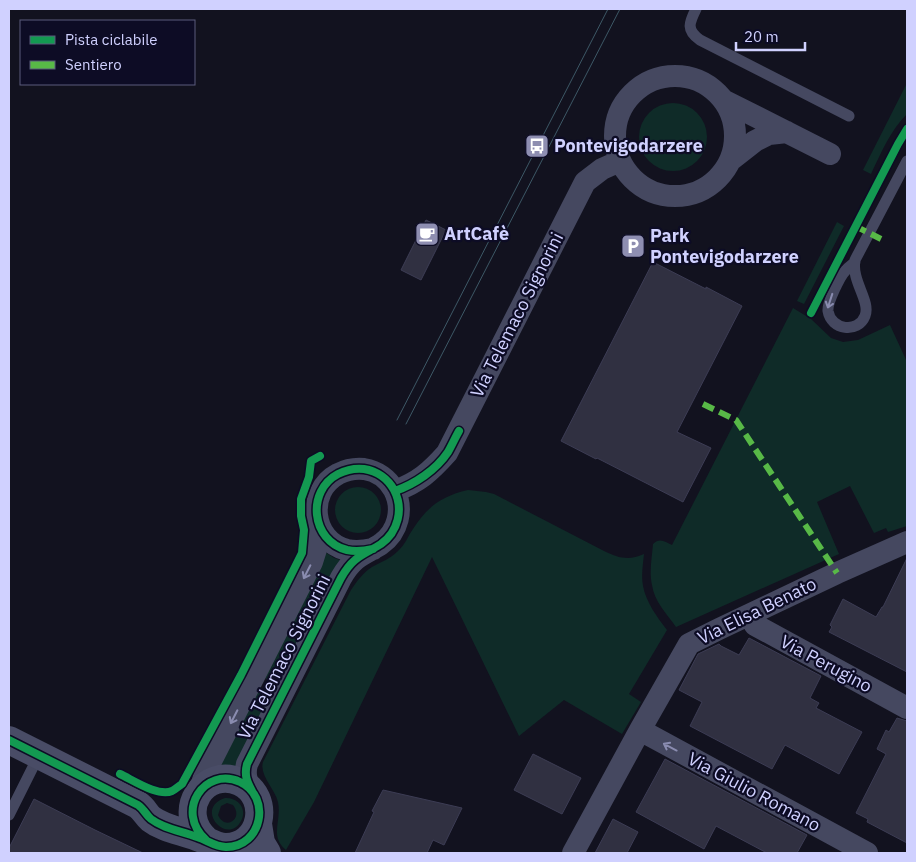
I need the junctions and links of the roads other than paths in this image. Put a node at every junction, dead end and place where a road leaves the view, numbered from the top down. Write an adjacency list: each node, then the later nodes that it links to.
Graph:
1 (696, 9): 3 (lane)
2 (725, 101): 4 (street); 6 (street); 7 (street)
3 (849, 116)
4 (787, 132): 5 (street); 6 (street)
5 (830, 154)
6 (732, 159): 7 (street)
7 (620, 161): 10 (street, Via Telemaco Signorini)
8 (907, 161): 9 (lane)
9 (856, 260): 9 (lane, one-way to 9)
10 (395, 492): 11 (street, Via Telemaco Signorini); 13 (street, Via Telemaco Signorini)
11 (319, 525): 13 (street); 20 (street, Via Telemaco Signorini, one-way to 20)
12 (907, 542): 14 (street, Via Elisa Benato)
13 (373, 549): 19 (street, Via Telemaco Signorini)
14 (749, 615): 15 (street, Via Perugino); 16 (street, Via Elisa Benato)
15 (907, 708)
16 (640, 730): 26 (street, Via Elisa Benato); 27 (street, Via Giulio Romano, one-way to 16)
17 (9, 740): 18 (main road)
18 (39, 756): 21 (main road); 22 (lane)
19 (252, 791): 20 (main road); 23 (main road)
20 (198, 793): 21 (main road); 24 (main road)
21 (138, 805): 24 (main road)
22 (9, 815)
23 (258, 824): 24 (main road); 25 (main road)
24 (218, 846)
25 (267, 853)
26 (572, 853)
27 (867, 853)

